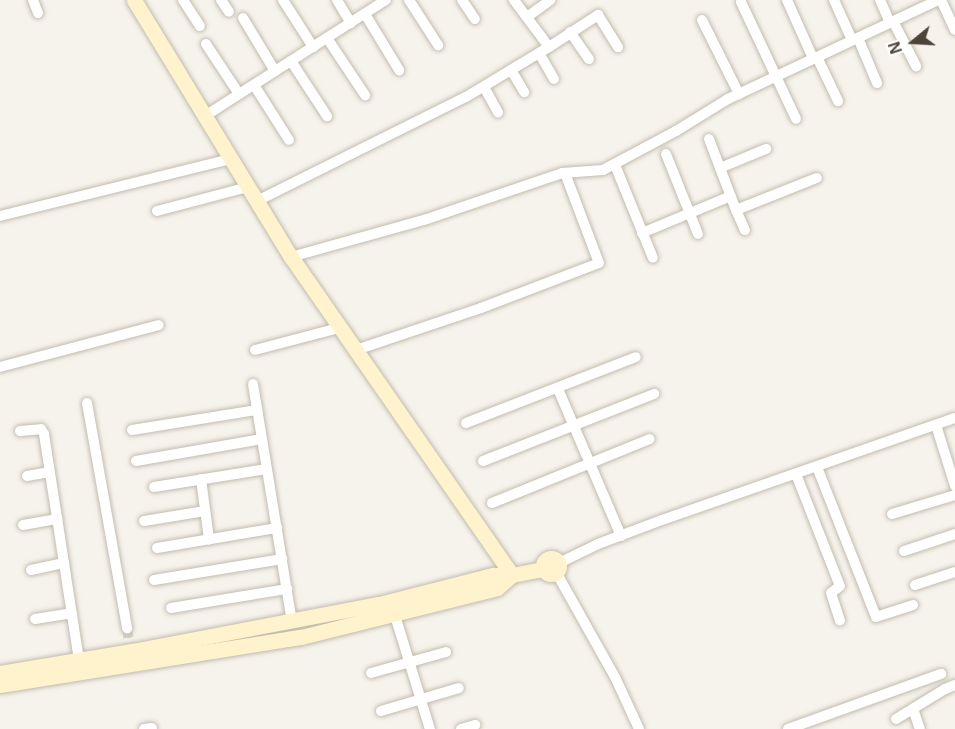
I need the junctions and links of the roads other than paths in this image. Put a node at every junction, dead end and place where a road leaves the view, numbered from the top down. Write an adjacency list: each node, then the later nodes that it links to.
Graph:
1 (33, 0): 18 (street)
2 (134, 0): 55 (street)
3 (183, 0): 26 (street)
4 (221, 0): 17 (street)
5 (283, 0): 33 (street)
6 (337, 0): 25 (street)
7 (386, 0): 19 (street)
8 (409, 0): 32 (street)
9 (462, 0): 22 (street)
10 (514, 0): 20 (street)
11 (550, 0): 20 (street)
12 (787, 0): 37 (street)
13 (834, 0): 30 (street)
14 (880, 0): 24 (street)
15 (939, 0): 24 (street); 27 (street)
16 (741, 2): 44 (street)
17 (229, 12)
18 (38, 13)
19 (365, 14): 25 (street); 41 (street)
20 (526, 17): 34 (street)
21 (243, 18): 43 (street)
22 (475, 19)
23 (702, 20): 51 (street)
24 (891, 22): 30 (street); 40 (street)
25 (351, 23): 29 (street)
26 (200, 26)
27 (955, 30)
28 (570, 32): 34 (street); 35 (street); 38 (street)
29 (327, 38): 33 (street); 52 (street)
30 (855, 39): 37 (street); 46 (street)
31 (206, 44): 50 (street)
32 (438, 45)
33 (313, 47): 39 (street)
34 (549, 47): 36 (street)
35 (618, 47)
36 (539, 53): 42 (street); 45 (street)
37 (815, 58): 44 (street); 53 (street)
38 (589, 59)
39 (291, 61): 43 (street); 56 (street)
40 (916, 66)
41 (399, 70)
42 (511, 70): 48 (street); 49 (street)
43 (275, 71): 47 (street)
44 (776, 76): 51 (street); 57 (street)
45 (554, 79)
46 (877, 83)
47 (254, 85): 50 (street); 59 (street)
48 (484, 87): 54 (street); 69 (street)
49 (524, 92)
50 (239, 94): 55 (street)
51 (739, 94): 63 (street)
52 (365, 95)
53 (838, 101)
54 (498, 112)
55 (205, 116): 62 (street)
56 (327, 116)
57 (796, 119)
58 (710, 139): 64 (street)
59 (289, 140)
60 (766, 149): 64 (street)
61 (666, 154): 72 (street)
62 (231, 159): 67 (street); 73 (street)
63 (615, 165): 65 (street); 75 (street)
64 (720, 168): 68 (street)
65 (565, 173): 77 (street); 82 (street)
66 (817, 178): 70 (street)
67 (248, 187): 69 (street); 71 (street)
68 (731, 196): 70 (street); 72 (street)
69 (257, 201): 77 (street)
70 (736, 210): 74 (street)
71 (158, 211)
72 (690, 213): 75 (street); 76 (street)
73 (0, 216)
74 (745, 230)
75 (642, 233): 78 (street)
76 (698, 234)
77 (291, 257): 80 (street)
78 (653, 258)
79 (159, 325): 84 (street)
80 (339, 328): 81 (street); 82 (street)
81 (255, 350)
82 (356, 350): 127 (street)
83 (636, 357): 86 (street)
84 (0, 367)
85 (253, 384): 89 (street)
86 (558, 388): 91 (street); 92 (street)
87 (654, 394): 92 (street)
88 (87, 403): 138 (street)
89 (257, 410): 94 (street); 96 (street)
90 (955, 418): 93 (street)
91 (466, 423)
92 (574, 425): 99 (street); 100 (street)
93 (936, 425): 101 (street); 107 (street)
94 (132, 430)
95 (20, 431): 103 (street)
96 (262, 439): 98 (street); 102 (street)
97 (650, 439): 100 (street)
98 (136, 461)
99 (483, 461)
100 (592, 464): 110 (street); 118 (street)
101 (817, 467): 104 (street); 131 (street)
102 (267, 469): 106 (street); 116 (street)
103 (50, 472): 105 (street); 113 (street)
104 (796, 474): 118 (street); 137 (street)
105 (27, 476)
106 (201, 479): 108 (street); 111 (street)
107 (955, 486)
108 (154, 487)
109 (955, 495): 112 (street)
110 (492, 503)
111 (205, 511): 114 (street); 119 (street)
112 (892, 514)
113 (57, 519): 115 (street); 123 (street)
114 (144, 521)
115 (22, 525)
116 (277, 528): 119 (street); 122 (street)
117 (955, 534): 121 (street)
118 (621, 536): 124 (street)
119 (209, 540): 120 (street)
120 (157, 548)
121 (904, 551)
122 (282, 559): 128 (street); 130 (street)
123 (64, 563): 125 (street); 134 (street)
124 (553, 568): 127 (street); 156 (street)
125 (31, 570)
126 (955, 572): 129 (street)
127 (512, 575): 133 (street)
128 (154, 580)
129 (915, 585)
130 (287, 589): 132 (street); 136 (street)
131 (913, 605)
132 (171, 608)
133 (392, 608): 136 (street); 139 (street); 142 (street)
134 (72, 613): 135 (street); 141 (street)
135 (35, 619)
136 (292, 621): 139 (street)
137 (840, 621)
138 (127, 628)
139 (131, 652): 141 (street); 146 (street)
140 (446, 652): 142 (street)
141 (79, 661): 143 (street)
142 (409, 663): 144 (street); 149 (street)
143 (0, 673)
144 (371, 673)
145 (940, 674): 157 (street)
146 (0, 685)
147 (955, 686): 150 (street)
148 (459, 688): 149 (street)
149 (421, 700): 151 (street); 154 (street)
150 (913, 709): 152 (street); 158 (street)
151 (381, 711)
152 (896, 719)
153 (475, 725): 155 (street)
154 (430, 729)
155 (460, 729)
156 (639, 729)
157 (788, 729)
158 (920, 729)

